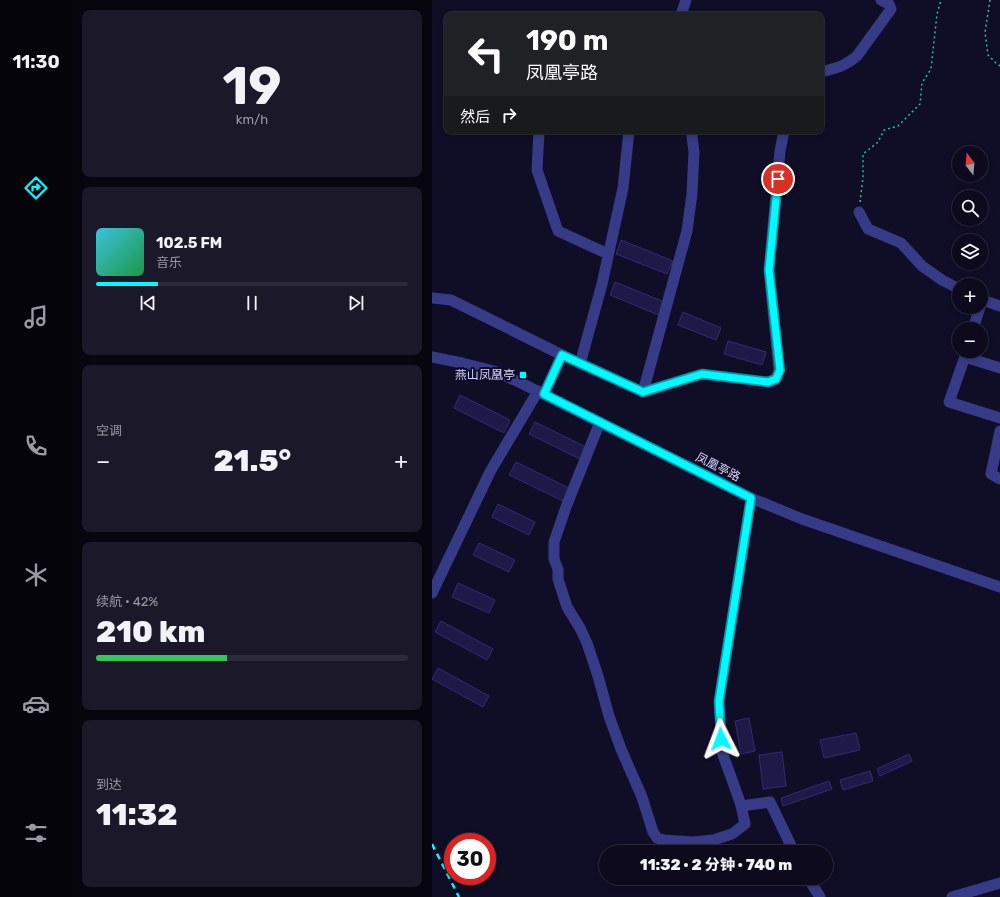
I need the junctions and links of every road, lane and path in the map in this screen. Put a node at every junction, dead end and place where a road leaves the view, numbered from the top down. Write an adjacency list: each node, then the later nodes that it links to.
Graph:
1 (686, 0): 5 (street)
2 (881, 0): 7 (street)
3 (941, 0): 12 (path)
4 (990, 0): 6 (path)
5 (682, 12)
6 (1000, 66)
7 (824, 71)
8 (539, 134): 13 (street)
9 (630, 134): 13 (street)
10 (692, 134): 24 (street)
11 (783, 134): 24 (street)
12 (859, 212): 14 (street)
13 (608, 254): 22 (street)
14 (952, 285)
15 (433, 298): 18 (street)
16 (988, 303): 17 (street)
17 (1000, 306)
18 (562, 355): 22 (street); 25 (street)
19 (432, 357): 25 (street, 凤凰亭路)
20 (964, 358): 26 (street)
21 (976, 358): 23 (street)
22 (580, 364): 24 (street)
23 (1000, 368)
24 (643, 392)
25 (541, 393): 27 (street, 凤凰亭路); 32 (street)
26 (1000, 418)
27 (600, 422): 30 (street, 凤凰亭路); 33 (street)
28 (1000, 431): 29 (street)
29 (1000, 479)
30 (751, 498): 31 (street, 凤凰亭路); 33 (street)
31 (1000, 587)
32 (432, 593)
33 (741, 806): 34 (street)
34 (791, 845)
35 (1000, 883): 38 (street)
36 (812, 885): 37 (street)
37 (820, 897)
38 (952, 897)

